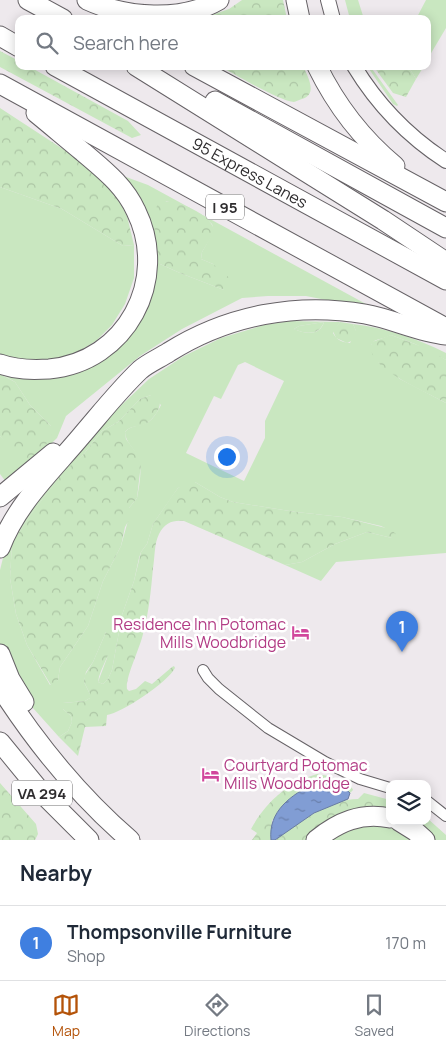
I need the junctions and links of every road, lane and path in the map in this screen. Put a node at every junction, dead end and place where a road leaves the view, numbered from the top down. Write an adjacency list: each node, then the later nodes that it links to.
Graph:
1 (74, 0): 8 (highway)
2 (87, 0): 9 (highway)
3 (219, 0): 10 (highway)
4 (296, 0): 11 (highway)
5 (328, 0): 12 (street)
6 (34, 3): 7 (highway)
7 (54, 15)
8 (101, 15)
9 (160, 15)
10 (174, 15)
11 (299, 15)
12 (332, 15)
13 (0, 36): 14 (highway)
14 (15, 45)
15 (62, 70): 26 (highway, 95 Express Lanes)
16 (142, 70): 25 (highway)
17 (157, 70): 24 (highway)
18 (201, 70): 23 (highway)
19 (319, 70): 23 (highway)
20 (357, 70): 22 (street)
21 (2, 85): 27 (highway, I 95); 29 (highway)
22 (446, 161)
23 (446, 201)
24 (446, 228)
25 (446, 262)
26 (446, 280)
27 (446, 328)
28 (446, 335): 30 (highway)
29 (0, 364)
30 (118, 393): 31 (highway); 32 (highway)
31 (0, 497)
32 (0, 548)
33 (0, 654): 37 (highway)
34 (203, 670): 38 (street)
35 (0, 686): 37 (highway, VA 294)
36 (0, 742): 39 (highway, VA 294)
37 (68, 779): 46 (highway, VA 294)
38 (386, 787)
39 (41, 792): 44 (highway); 45 (highway, VA 294)
40 (431, 804): 41 (street)
41 (446, 816)
42 (386, 818): 47 (highway)
43 (405, 825): 48 (highway)
44 (81, 840)
45 (89, 840)
46 (130, 840)
47 (316, 840)
48 (425, 840)

